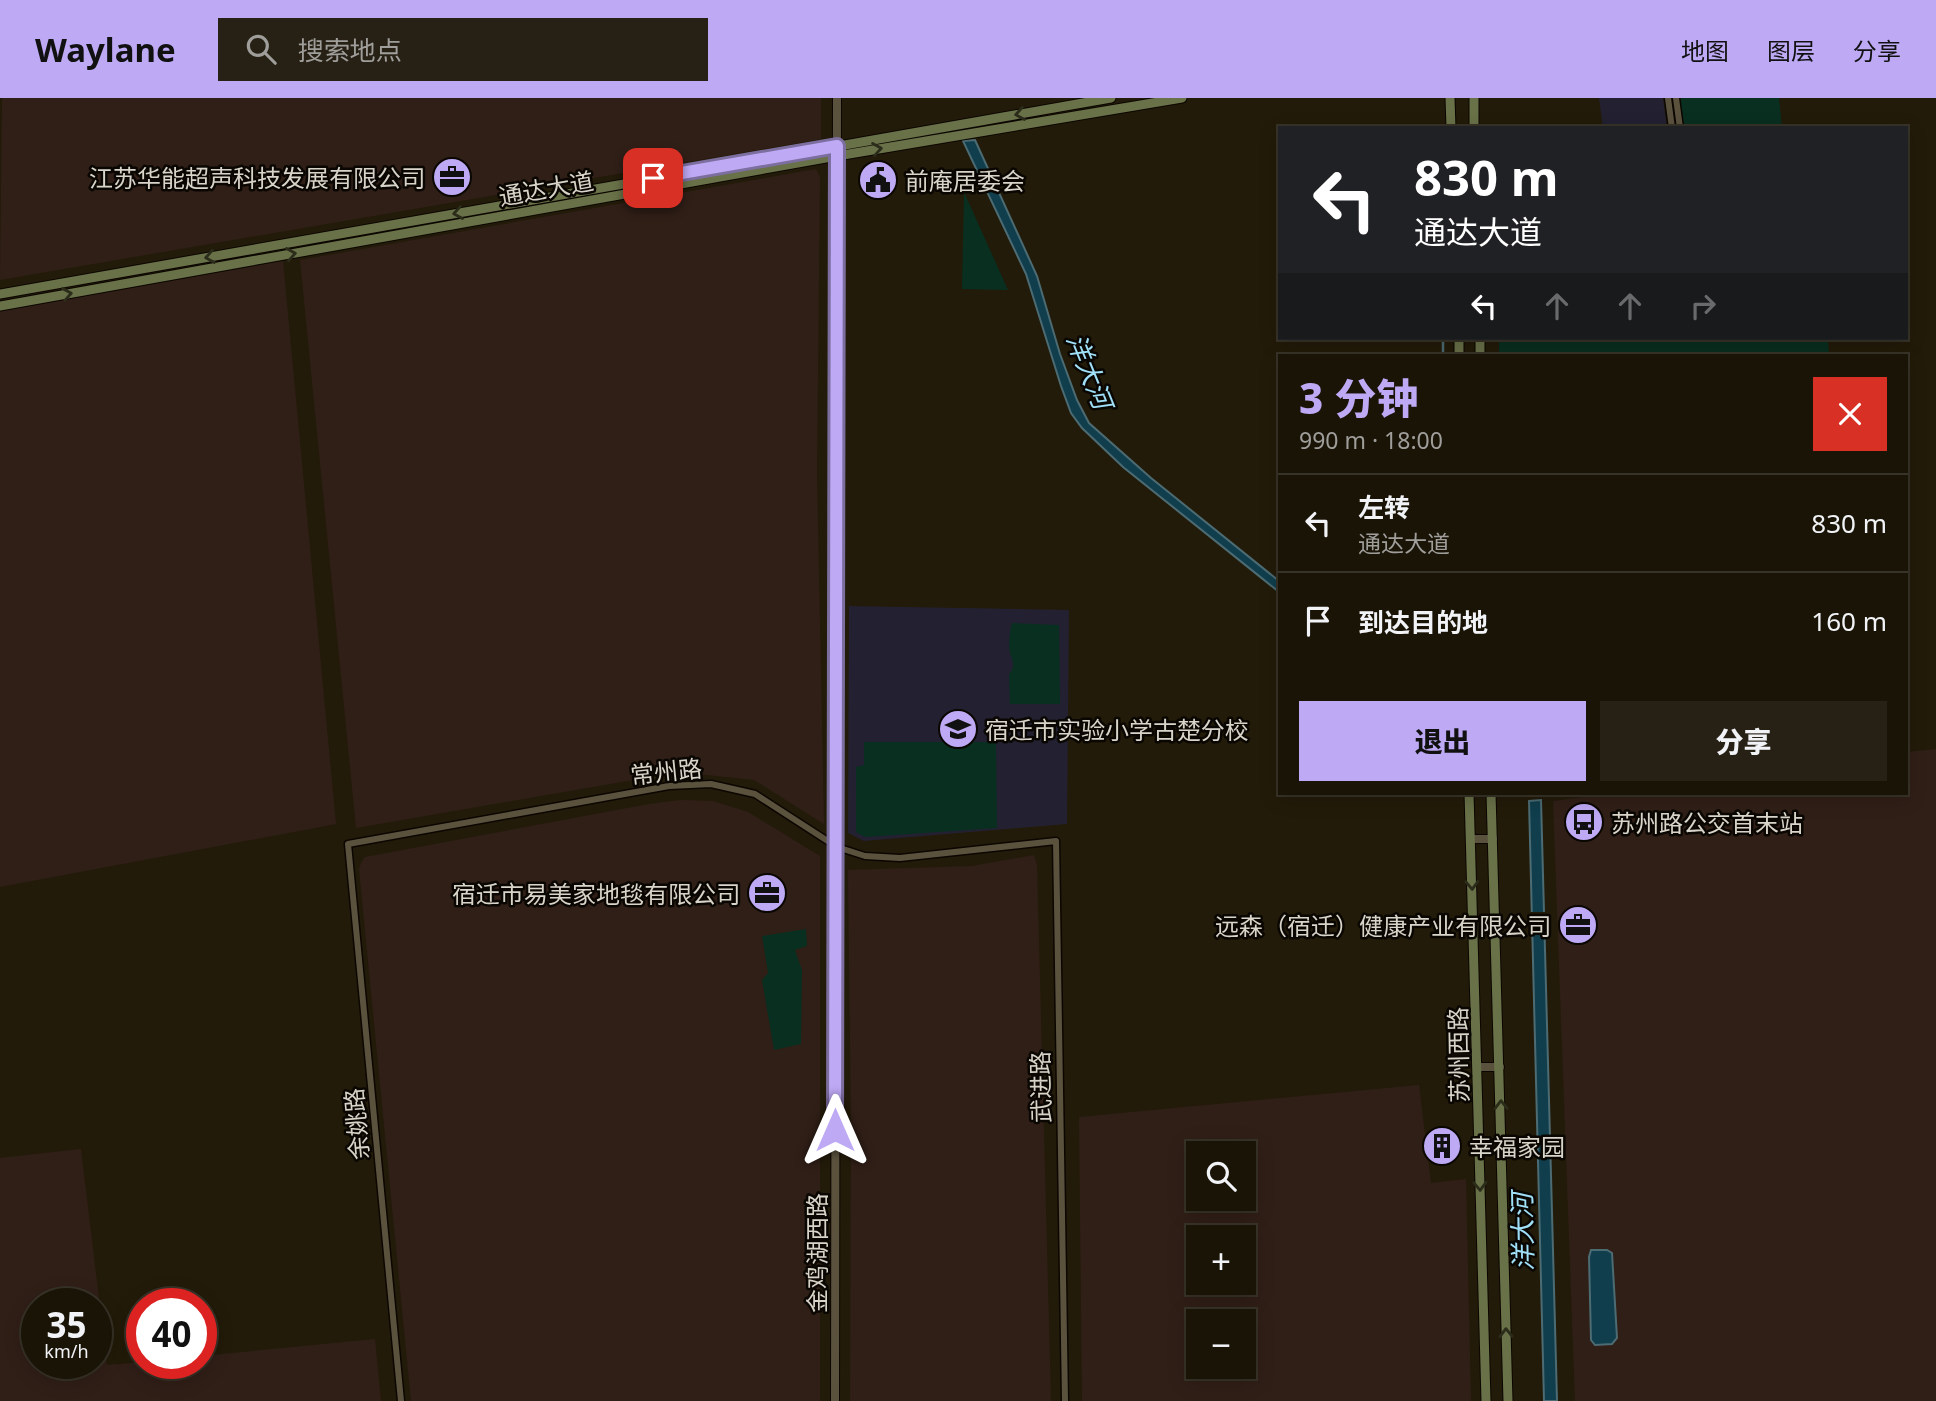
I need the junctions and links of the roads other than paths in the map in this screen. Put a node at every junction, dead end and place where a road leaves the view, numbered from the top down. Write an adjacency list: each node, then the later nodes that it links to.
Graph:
1 (837, 98): 11 (street, 金鸡湖西路)
2 (1111, 98): 11 (main road, 通达大道, one-way to 11)
3 (1182, 98): 11 (main road, 通达大道, one-way to 3)
4 (1450, 98): 9 (main road)
5 (1474, 98): 10 (main road)
6 (1668, 98): 8 (street)
7 (1676, 98): 8 (street)
8 (1675, 125)
9 (1451, 126)
10 (1474, 126)
11 (837, 151): 12 (main road, 通达大道, one-way to 12); 13 (main road, 通达大道, one-way to 11); 20 (street, 金鸡湖西路)
12 (0, 294)
13 (0, 306)
14 (1469, 795): 16 (main road, 苏州西路)
15 (1491, 795): 17 (main road, 苏州西路)
16 (1470, 839): 17 (street); 21 (main road, 苏州西路, one-way to 21)
17 (1493, 839): 22 (main road, 苏州西路)
18 (1056, 841): 20 (street, 常州路); 25 (street, 武进路)
19 (348, 844): 20 (street, 常州路); 23 (street, 余姚路)
20 (836, 847): 24 (street, 金鸡湖西路)
21 (1477, 1067): 22 (street); 26 (main road, 苏州西路, one-way to 26)
22 (1500, 1067): 27 (main road, 苏州西路, one-way to 22)
23 (401, 1401)
24 (835, 1401)
25 (1065, 1401)
26 (1486, 1401)
27 (1508, 1401)

